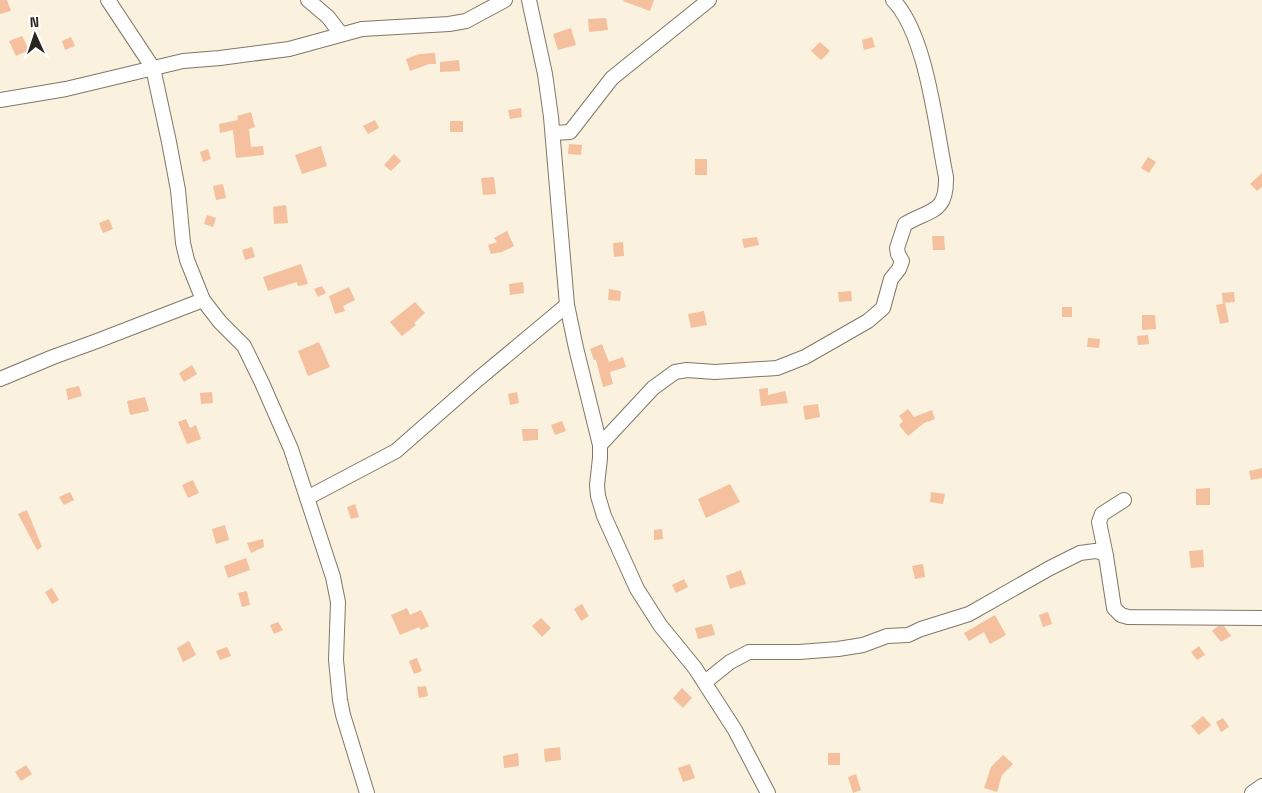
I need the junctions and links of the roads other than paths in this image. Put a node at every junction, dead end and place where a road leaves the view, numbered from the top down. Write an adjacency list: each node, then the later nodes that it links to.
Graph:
1 (108, 0): 8 (street)
2 (308, 0): 7 (street)
3 (505, 0): 7 (street)
4 (529, 0): 10 (street)
5 (710, 0): 10 (street)
6 (894, 0): 14 (street)
7 (341, 34): 8 (street)
8 (153, 68): 9 (street); 11 (street)
9 (0, 100)
10 (553, 133): 12 (street)
11 (203, 300): 13 (street); 15 (street)
12 (568, 305): 14 (street); 15 (street)
13 (0, 379)
14 (600, 445): 19 (street)
15 (307, 498): 21 (street)
16 (1124, 500): 17 (street)
17 (1106, 556): 18 (street); 19 (street)
18 (1262, 618)
19 (705, 682): 22 (street)
20 (1262, 786): 23 (street)
21 (367, 793)
22 (768, 793)
23 (1252, 793)

